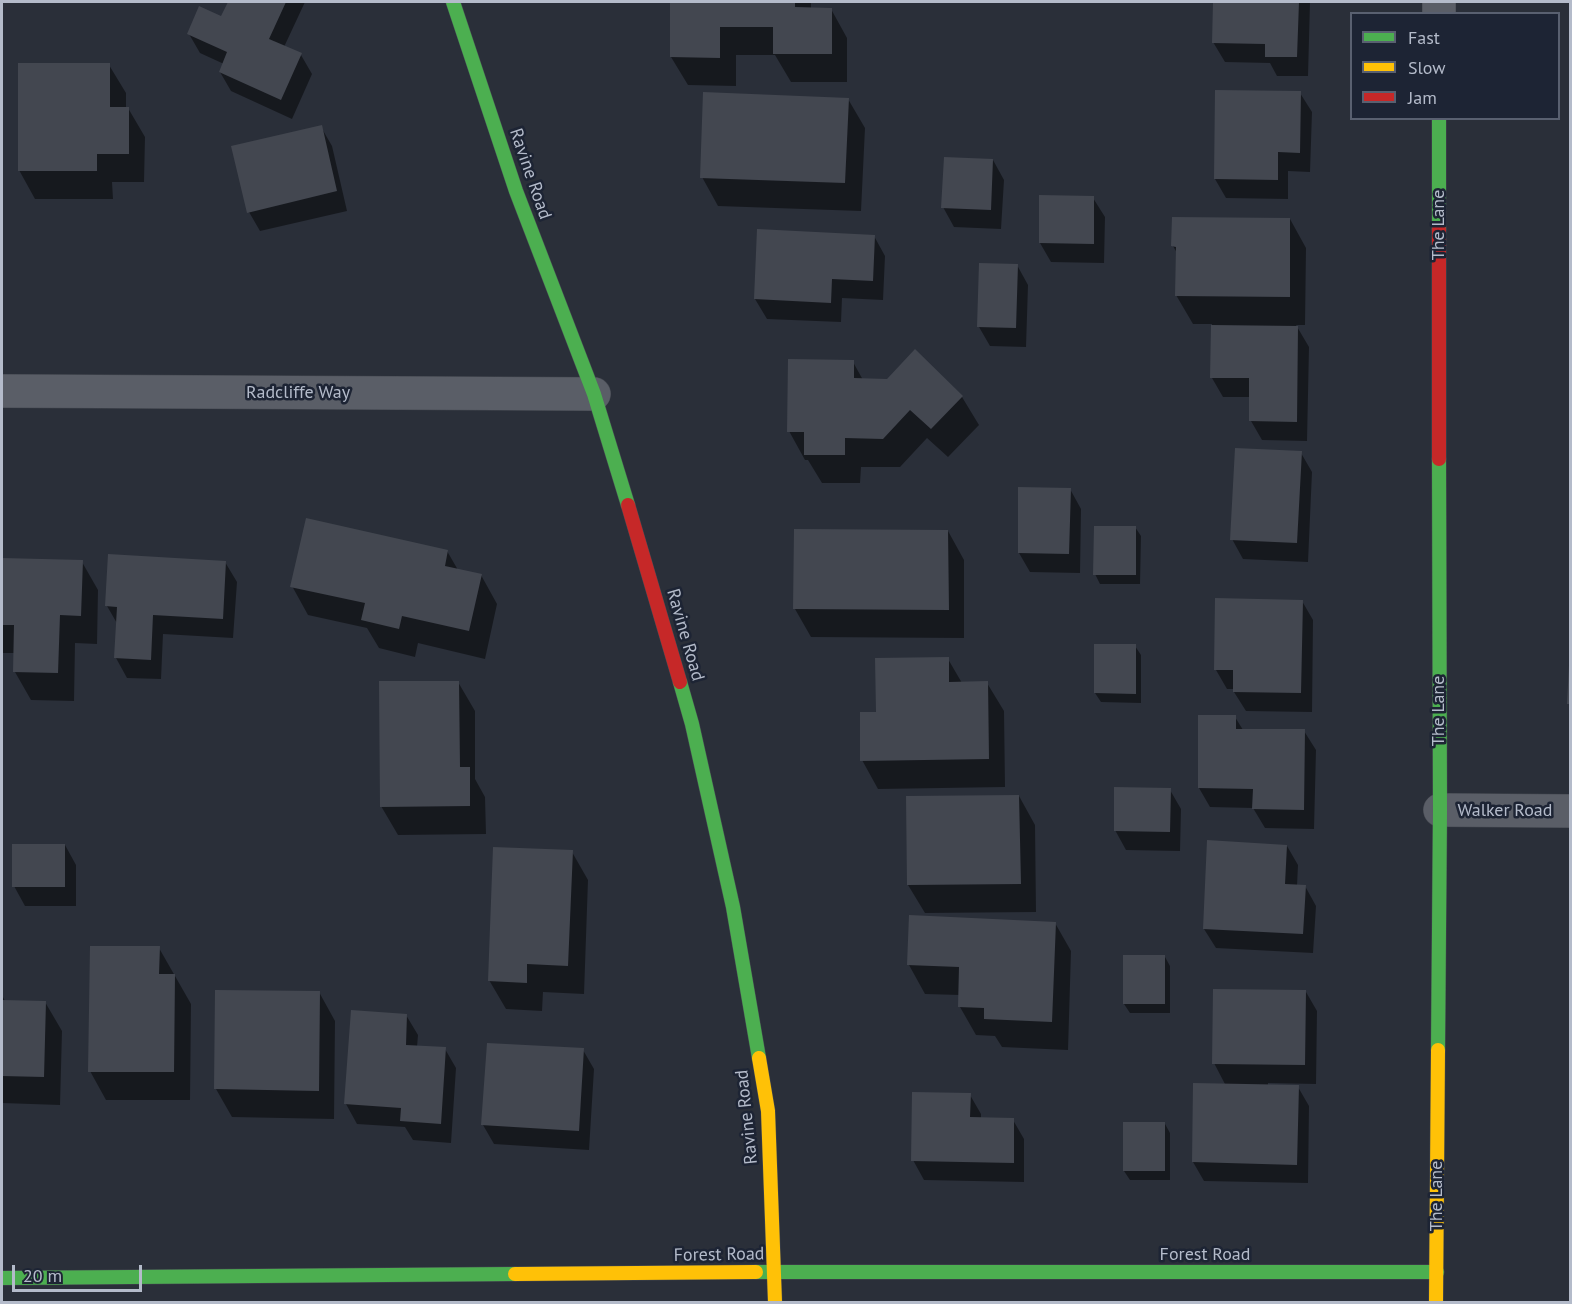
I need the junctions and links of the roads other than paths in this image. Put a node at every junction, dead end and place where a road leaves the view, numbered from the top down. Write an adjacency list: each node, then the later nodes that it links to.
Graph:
1 (453, 2): 4 (street, Ravine Road)
2 (1439, 120): 5 (street, The Lane)
3 (2, 391): 4 (street, Radcliffe Way)
4 (594, 394): 7 (street, Ravine Road)
5 (1440, 810): 6 (street, Walker Road); 8 (street, The Lane)
6 (1570, 811)
7 (775, 1272): 8 (street, Forest Road); 9 (street, Forest Road); 10 (street, Ravine Road)
8 (1437, 1272): 11 (street, The Lane)
9 (2, 1278)
10 (775, 1302)
11 (1436, 1302)

